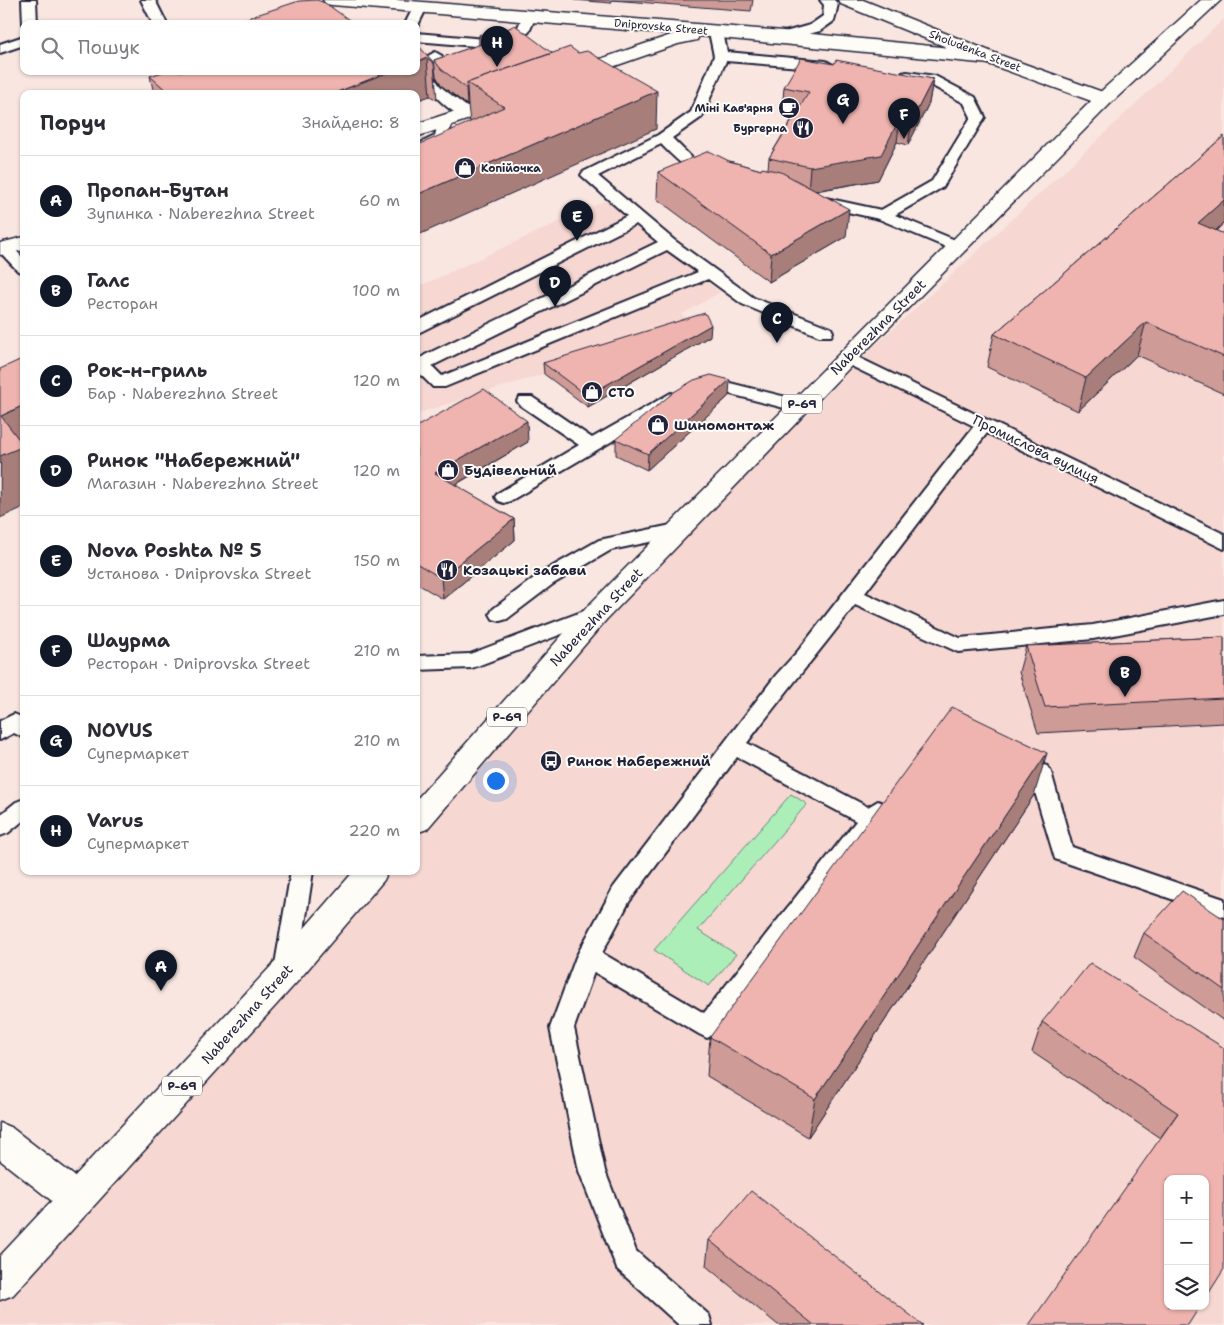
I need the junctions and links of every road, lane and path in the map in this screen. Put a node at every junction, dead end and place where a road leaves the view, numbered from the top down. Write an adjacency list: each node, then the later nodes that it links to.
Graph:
1 (29, 0): 9 (lane)
2 (148, 0): 10 (lane)
3 (827, 0): 13 (lane)
4 (847, 0): 20 (main road, Sholudenka Street)
5 (1212, 0): 25 (main road, Naberezhna Street / Р-69)
6 (326, 2): 7 (main road, Dniprovska Street)
7 (408, 9): 8 (main road, Dniprovska Street)
8 (529, 16): 11 (main road, Dniprovska Street); 15 (lane)
9 (30, 20)
10 (158, 20)
11 (716, 32): 13 (main road, Dniprovska Street); 19 (lane); 23 (main road)
12 (420, 37): 15 (lane)
13 (783, 37): 20 (main road, Dniprovska Street)
14 (20, 42): 17 (lane)
15 (480, 42): 18 (lane)
16 (420, 46): 18 (lane)
17 (0, 49)
18 (435, 56): 26 (lane)
19 (721, 56): 21 (lane); 29 (lane)
20 (990, 58): 25 (main road, Sholudenka Street)
21 (845, 67)
22 (892, 74): 33 (lane)
23 (551, 83)
24 (523, 93): 26 (main road)
25 (1104, 99): 37 (main road, Naberezhna Street / Р-69)
26 (467, 114): 27 (main road)
27 (445, 122): 28 (main road); 30 (lane)
28 (420, 130)
29 (663, 138): 31 (lane); 34 (lane)
30 (420, 149)
31 (725, 179)
32 (807, 199): 33 (lane)
33 (883, 216): 37 (lane)
34 (638, 217): 35 (lane); 40 (lane)
35 (668, 243): 39 (lane); 43 (lane)
36 (10, 246): 38 (lane)
37 (959, 247): 42 (main road, Naberezhna Street / Р-69)
38 (20, 262)
39 (709, 273): 41 (lane); 44 (lane)
40 (420, 327)
41 (825, 332)
42 (847, 357): 46 (main road, Naberezhna Street / Р-69); 47 (lane, Промислова вулиця)
43 (420, 367)
44 (420, 369)
45 (526, 401): 48 (lane)
46 (800, 406): 48 (lane); 50 (main road, Naberezhna Street / Р-69)
47 (985, 424): 51 (lane, Промислова вулиця); 52 (lane)
48 (592, 446): 49 (lane)
49 (504, 497)
50 (681, 529): 54 (main road, Naberezhna Street / Р-69); 55 (lane)
51 (1224, 542)
52 (852, 595): 53 (lane); 57 (lane)
53 (1224, 607)
54 (597, 613): 56 (lane); 61 (main road, Naberezhna Street / Р-69)
55 (500, 614)
56 (420, 663)
57 (734, 746): 62 (lane); 67 (lane)
58 (1040, 772): 66 (lane)
59 (888, 796): 62 (lane)
60 (20, 811): 63 (lane)
61 (420, 816)
62 (871, 819): 67 (lane)
63 (0, 827)
64 (301, 875): 68 (lane)
65 (370, 875): 68 (main road, Naberezhna Street / Р-69)
66 (1224, 908)
67 (588, 957): 72 (lane)
68 (286, 972): 70 (main road, Naberezhna Street / Р-69)
69 (0, 1139): 70 (main road)
70 (78, 1200): 71 (main road, Naberezhna Street / Р-69)
71 (0, 1282)
72 (699, 1325)

